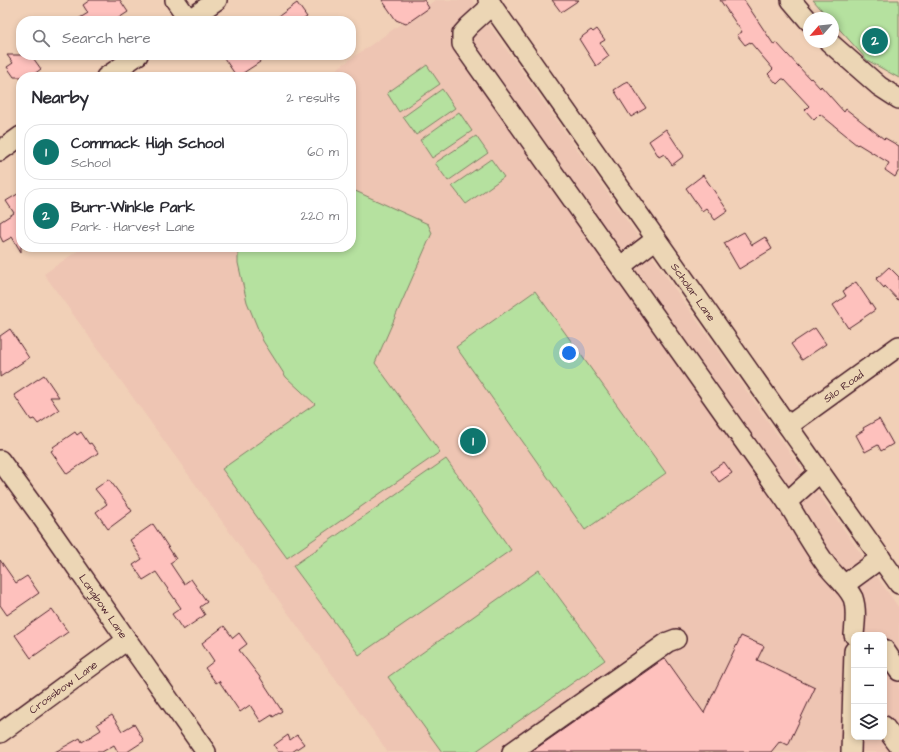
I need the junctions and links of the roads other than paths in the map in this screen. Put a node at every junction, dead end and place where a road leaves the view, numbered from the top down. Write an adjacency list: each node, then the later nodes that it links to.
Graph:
1 (176, 0): 6 (street)
2 (217, 0): 7 (street)
3 (791, 0): 5 (street)
4 (490, 2): 14 (street, Scholar Lane); 15 (street)
5 (803, 14)
6 (186, 16)
7 (194, 16)
8 (836, 48): 11 (street)
9 (131, 60): 10 (street)
10 (113, 72)
11 (899, 99)
12 (16, 140): 13 (street)
13 (0, 151)
14 (656, 239): 15 (street); 17 (street, Scholar Lane)
15 (620, 266): 20 (street)
16 (899, 346): 17 (street, Silo Road)
17 (788, 426): 19 (street, Scholar Lane)
18 (0, 460): 26 (street, Longbow Lane)
19 (820, 472): 20 (street); 21 (street, Scholar Lane)
20 (787, 502): 23 (street)
21 (881, 558): 22 (street, Scholar Lane); 23 (street)
22 (899, 584)
23 (844, 585): 24 (street)
24 (856, 632)
25 (676, 639): 34 (street)
26 (126, 640): 31 (street, Crossbow Lane); 33 (street, Longbow Lane)
27 (887, 653): 29 (street)
28 (853, 668): 35 (street)
29 (899, 671)
30 (887, 730): 32 (street)
31 (0, 733)
32 (899, 746)
33 (206, 752)
34 (512, 752)
35 (851, 752)

